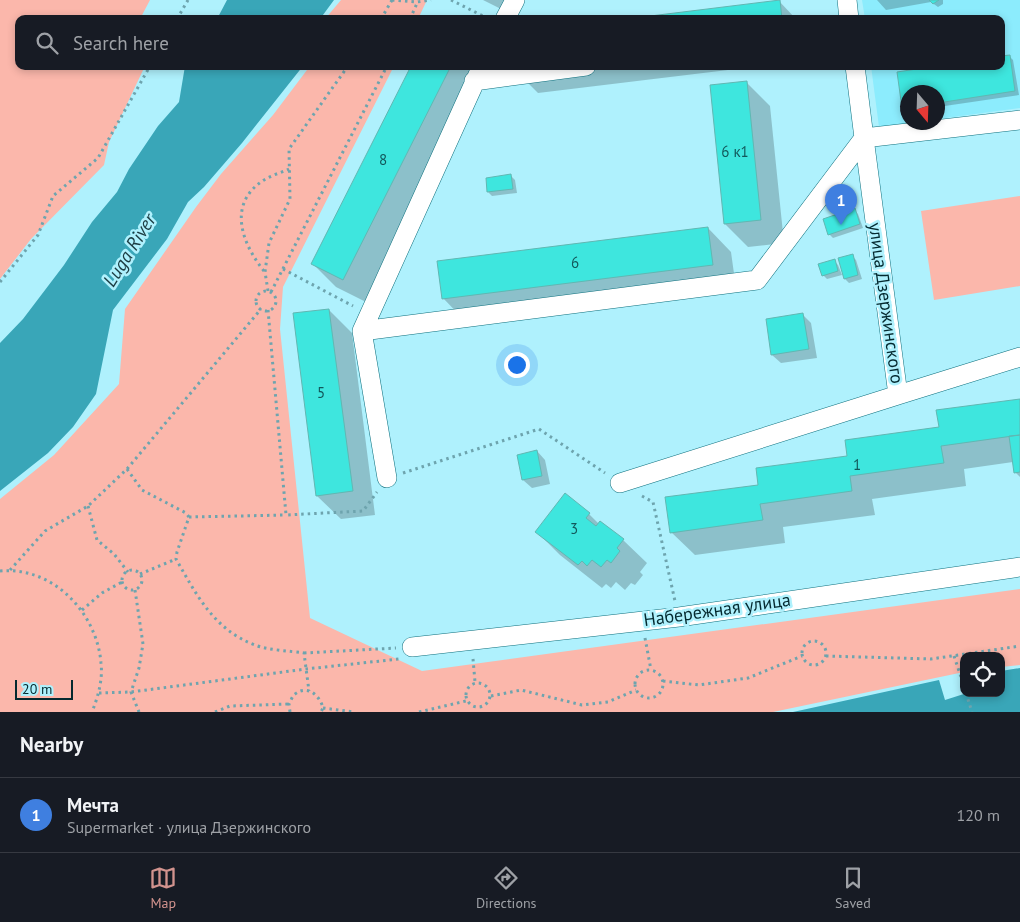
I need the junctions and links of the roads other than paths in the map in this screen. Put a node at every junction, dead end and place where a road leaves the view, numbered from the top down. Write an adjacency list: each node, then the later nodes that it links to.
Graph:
1 (515, 0): 3 (street)
2 (847, 0): 4 (street)
3 (507, 15)
4 (849, 15)
5 (524, 70): 7 (street)
6 (856, 70): 9 (street, улица Дзержинского)
7 (478, 73): 10 (street)
8 (1020, 120): 9 (street)
9 (864, 138): 10 (street); 12 (street, улица Дзержинского)
10 (366, 322): 13 (street)
11 (1020, 357): 12 (street)
12 (898, 395): 14 (street, улица Дзержинского)
13 (387, 478)
14 (620, 483)
15 (1020, 567): 16 (street, Набережная улица)
16 (412, 648)

